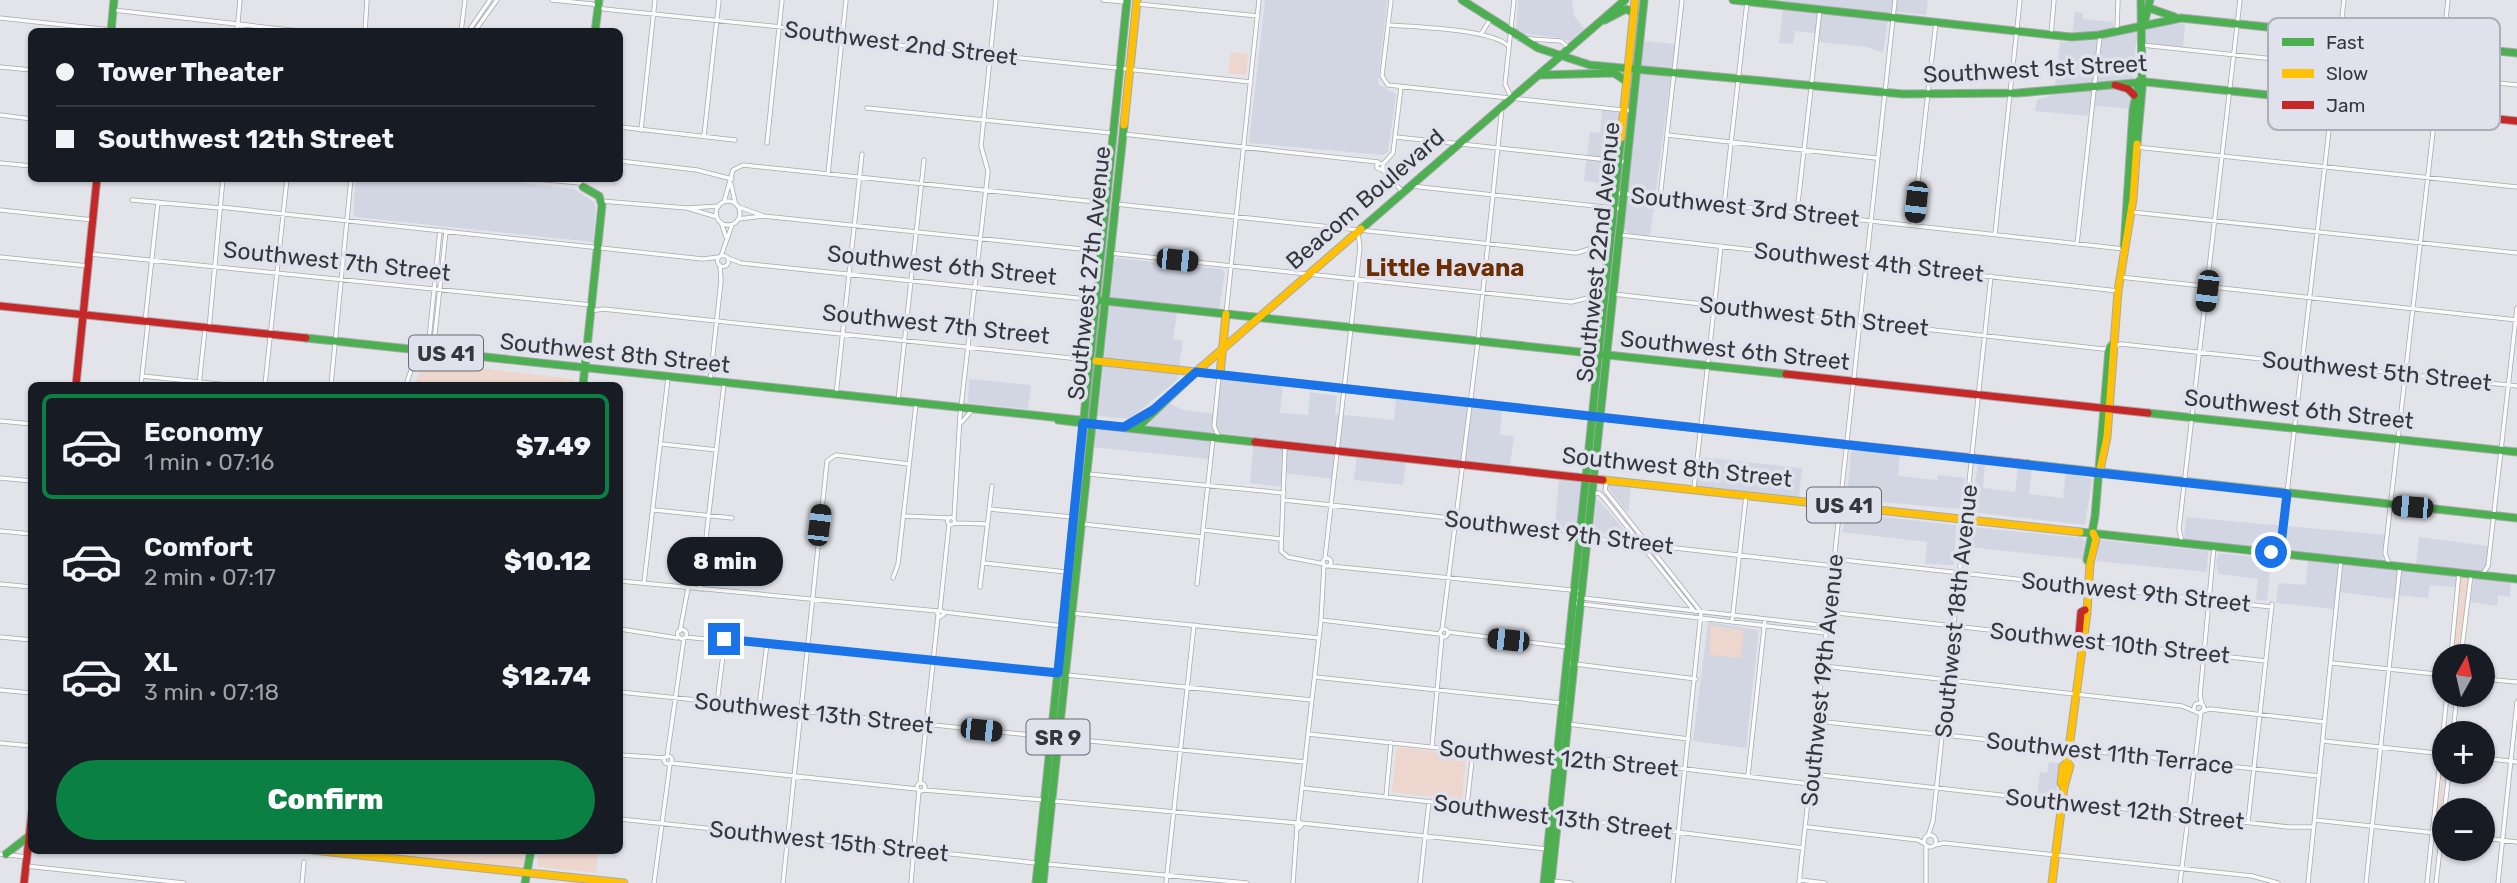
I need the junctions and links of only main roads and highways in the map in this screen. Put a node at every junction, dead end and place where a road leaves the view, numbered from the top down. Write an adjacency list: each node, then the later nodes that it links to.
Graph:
1 (114, 0): 19 (main road)
2 (1462, 0): 21 (main road, Southwest 1st Street)
3 (1625, 0): 16 (main road, Beacom Boulevard)
4 (1635, 0): 14 (main road, Southwest 22nd Avenue)
5 (1644, 0): 23 (main road, Southwest 22nd Avenue)
6 (1733, 0): 11 (main road)
7 (2141, 0): 17 (main road)
8 (1127, 1): 32 (main road, Southwest 27th Avenue / SR 9)
9 (1762, 1): 11 (main road); 17 (main road)
10 (1137, 2): 34 (main road, Southwest 27th Avenue / SR 9)
11 (1747, 2)
12 (598, 3): 20 (main road)
13 (2150, 4): 15 (main road); 17 (main road)
14 (1634, 13): 16 (main road, Beacom Boulevard); 23 (main road, Southwest 22nd Avenue)
15 (2176, 18): 17 (main road); 18 (main road)
16 (1605, 20): 21 (main road, Beacom Boulevard)
17 (2144, 24): 27 (main road)
18 (2268, 26)
19 (111, 28)
20 (595, 28)
21 (1560, 58): 22 (main road, Southwest 1st Street); 25 (main road, Beacom Boulevard)
22 (1573, 62): 23 (main road, Southwest 1st Street); 24 (main road)
23 (1632, 67): 26 (main road, Southwest 22nd Avenue); 28 (main road, Southwest 1st Street); 31 (main road, Southwest 22nd Avenue)
24 (1591, 73): 25 (main road); 26 (main road)
25 (1541, 75): 53 (main road, Beacom Boulevard)
26 (1626, 81): 31 (main road, Southwest 22nd Avenue)
27 (2139, 82): 28 (main road, Southwest 1st Street); 29 (main road, Southwest 1st Street); 30 (main road); 36 (main road)
28 (2112, 84): 30 (main road)
29 (2268, 94)
30 (2134, 96): 36 (main road)
31 (1628, 111): 42 (main road, Southwest 22nd Avenue)
32 (1115, 122): 33 (main road, Southwest 27th Avenue / SR 9); 34 (main road)
33 (1113, 134): 35 (main road); 39 (main road, Southwest 27th Avenue / SR 9)
34 (1123, 134): 35 (main road, Southwest 27th Avenue / SR 9)
35 (1122, 146): 40 (main road, Southwest 27th Avenue / SR 9)
36 (2133, 148): 41 (main road); 43 (main road)
37 (97, 182): 52 (main road)
38 (581, 183): 58 (main road)
39 (1107, 192): 40 (main road); 44 (main road, Southwest 27th Avenue / SR 9)
40 (1116, 204): 46 (main road, Southwest 27th Avenue / SR 9)
41 (2126, 204): 43 (main road); 45 (main road)
42 (1619, 208): 47 (main road, Southwest 22nd Avenue); 47 (main road, Southwest 22nd Avenue)
43 (2132, 212): 45 (main road)
44 (1102, 243): 46 (main road); 48 (main road, Southwest 27th Avenue / SR 9)
45 (2124, 249): 63 (main road)
46 (1110, 253): 49 (main road, Southwest 27th Avenue / SR 9)
47 (1610, 294): 55 (main road, Southwest 22nd Avenue)
48 (1096, 300): 49 (main road, Southwest 6th Street); 56 (main road, Southwest 27th Avenue / SR 9)
49 (1105, 301): 51 (main road, Southwest 6th Street); 57 (main road, Southwest 27th Avenue / SR 9)
50 (0, 306): 52 (main road, Southwest 8th Street / US 41)
51 (1226, 314): 53 (main road, Southwest 6th Street); 54 (main road)
52 (83, 315): 58 (main road, Southwest 8th Street / US 41); 61 (main road)
53 (1258, 318): 54 (main road, Beacom Boulevard); 55 (main road, Southwest 6th Street)
54 (1223, 349): 59 (main road, Beacom Boulevard); 60 (main road)
55 (1603, 355): 63 (main road, Southwest 6th Street); 65 (main road, Southwest 22nd Avenue)
56 (1089, 360): 57 (main road, Southwest 7th Street); 66 (main road, Southwest 27th Avenue / SR 9)
57 (1100, 361): 59 (main road, Southwest 7th Street); 67 (main road, Southwest 27th Avenue / SR 9)
58 (585, 369): 62 (main road); 66 (main road, Southwest 8th Street / US 41)
59 (1196, 372): 60 (main road, Southwest 7th Street); 64 (main road, Beacom Boulevard)
60 (1220, 374): 65 (main road, Southwest 7th Street)
61 (76, 382)
62 (583, 382)
63 (2106, 409): 70 (main road, Southwest 6th Street); 71 (main road)
64 (1153, 410): 68 (main road, Beacom Boulevard); 69 (main road, Beacom Boulevard)
65 (1598, 415): 71 (main road, Southwest 7th Street); 72 (main road, Southwest 22nd Avenue)
66 (1083, 423): 67 (main road, Southwest 8th Street / US 41); 73 (main road, Southwest 27th Avenue / SR 9)
67 (1093, 424): 68 (main road, Southwest 8th Street / US 41); 75 (main road, Southwest 27th Avenue / SR 9)
68 (1124, 427): 69 (main road, Southwest 8th Street / US 41)
69 (1136, 429): 72 (main road, Southwest 8th Street / US 41)
70 (2517, 452)
71 (2099, 474): 74 (main road, Southwest 7th Street); 76 (main road)
72 (1591, 477): 76 (main road, Southwest 8th Street / US 41); 77 (main road, Southwest 22nd Avenue); 77 (main road, Southwest 22nd Avenue)
73 (1074, 513): 75 (main road); 80 (main road, Southwest 27th Avenue / SR 9)
74 (2517, 518)
75 (1080, 528): 81 (main road, Southwest 27th Avenue / SR 9)
76 (2093, 533): 78 (main road, Southwest 8th Street / US 41); 102 (main road)
77 (1584, 536): 79 (main road, Southwest 22nd Avenue)
78 (2517, 579)
79 (1577, 597): 84 (main road, Southwest 22nd Avenue); 84 (main road, Southwest 22nd Avenue)
80 (1065, 603): 81 (main road); 82 (main road, Southwest 27th Avenue / SR 9)
81 (1071, 613): 83 (main road, Southwest 27th Avenue / SR 9)
82 (1063, 626): 83 (main road); 85 (main road, Southwest 27th Avenue / SR 9)
83 (1069, 635): 85 (main road, Southwest 27th Avenue / SR 9)
84 (1570, 664): 86 (main road, Southwest 22nd Avenue)
85 (1061, 674): 94 (main road, Southwest 27th Avenue / SR 9)
86 (1566, 704): 87 (main road, Southwest 22nd Avenue); 87 (main road, Southwest 22nd Avenue)
87 (1560, 757): 88 (main road, Southwest 22nd Avenue)
88 (1554, 816): 96 (main road, Southwest 22nd Avenue); 96 (main road, Southwest 22nd Avenue)
89 (28, 837): 91 (main road)
90 (28, 846): 97 (main road)
91 (3, 854)
92 (349, 854): 95 (main road)
93 (530, 854): 95 (main road)
94 (1042, 863): 100 (main road, Southwest 27th Avenue / SR 9); 101 (main road, Southwest 27th Avenue / SR 9)
95 (527, 873): 98 (main road); 99 (main road)
96 (1547, 882)
97 (24, 883)
98 (525, 883)
99 (624, 883)
100 (1036, 883)
101 (1043, 883)
102 (2052, 883)

